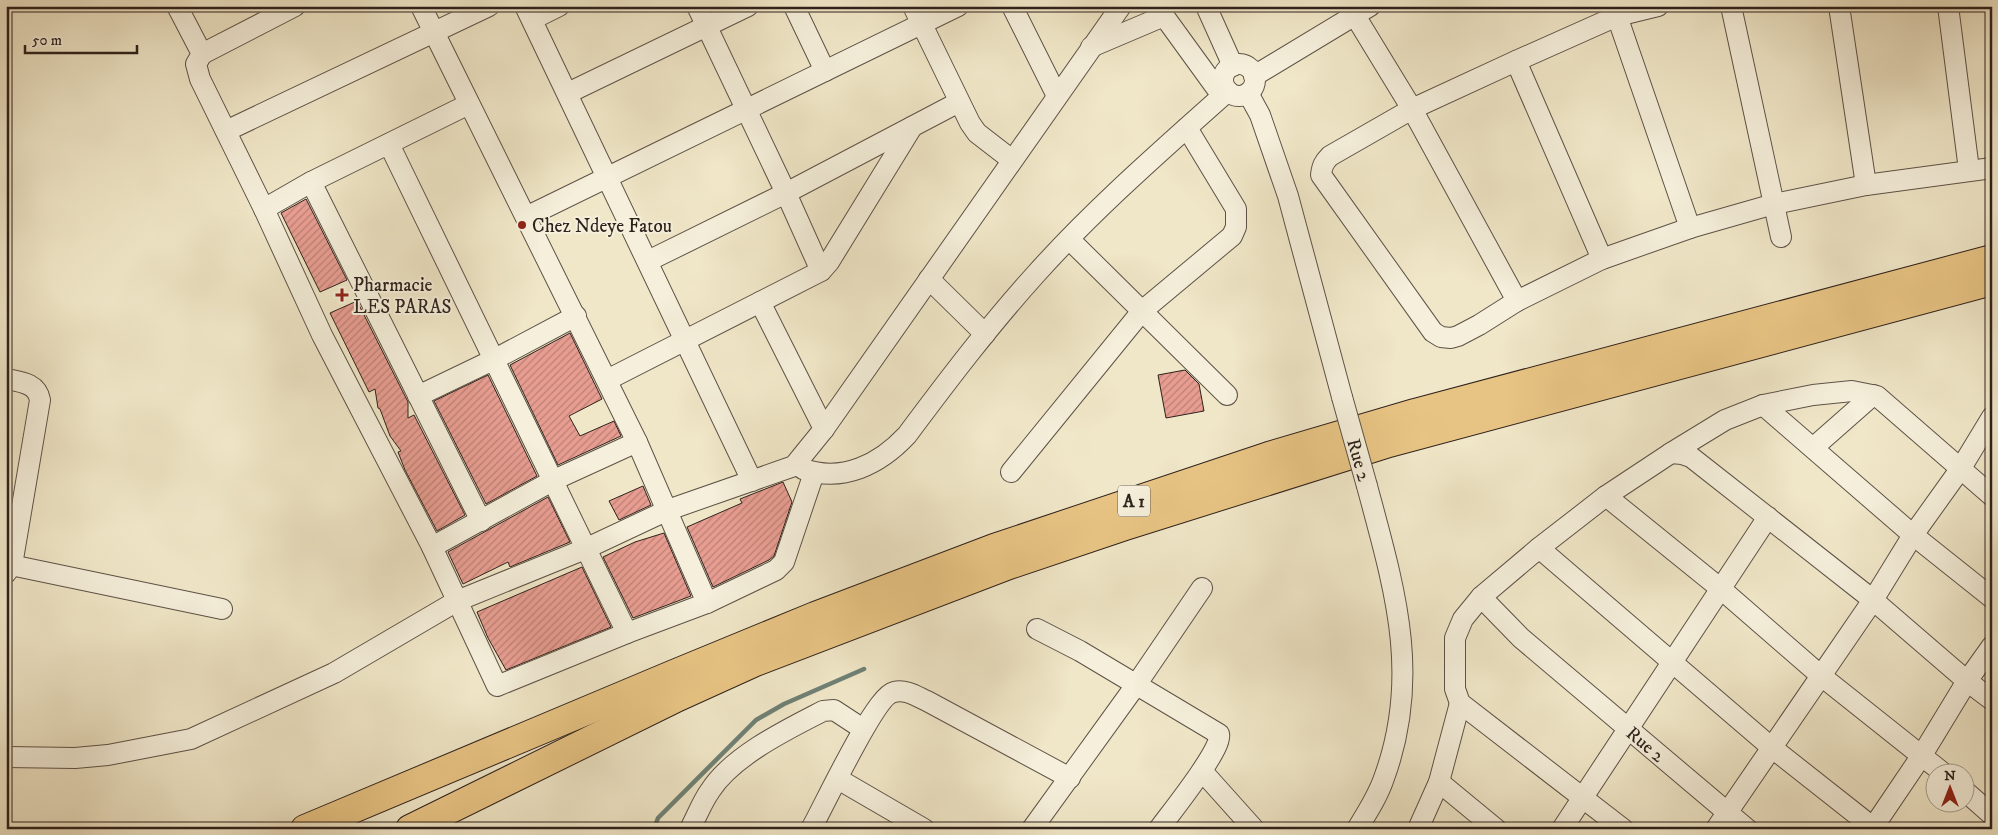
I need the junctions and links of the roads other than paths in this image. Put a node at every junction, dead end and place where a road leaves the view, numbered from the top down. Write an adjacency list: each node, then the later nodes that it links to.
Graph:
1 (178, 6): 26 (street)
2 (295, 6): 26 (street)
3 (421, 6): 24 (street)
4 (489, 6): 24 (street)
5 (559, 6): 20 (street)
6 (696, 6): 23 (street)
7 (748, 6): 23 (street)
8 (794, 6): 29 (street)
9 (913, 6): 22 (street)
10 (958, 6): 22 (street)
11 (1012, 6): 33 (street)
12 (1121, 6): 25 (street)
13 (1206, 6): 28 (street)
14 (1658, 6): 21 (street)
15 (1731, 6): 49 (street)
16 (1839, 6): 47 (street)
17 (1948, 6): 44 (street)
18 (1362, 10): 30 (street); 37 (street)
19 (1170, 11): 25 (street); 32 (street)
20 (529, 13): 31 (street)
21 (1617, 16): 27 (street); 52 (street)
22 (921, 24): 29 (street); 34 (street)
23 (707, 26): 31 (street); 36 (street)
24 (433, 32): 35 (street); 40 (street)
25 (1092, 47): 33 (street)
26 (202, 54): 40 (street)
27 (1516, 61): 37 (street); 55 (street)
28 (1233, 66): 30 (street); 32 (street)
29 (825, 71): 36 (street)
30 (1251, 84): 32 (street); 135 (street, Rue 2, bridge)
31 (568, 93): 45 (street)
32 (1225, 94): 39 (street)
33 (1057, 96): 42 (street)
34 (958, 102): 38 (street); 42 (street)
35 (469, 104): 41 (street); 51 (street)
36 (747, 109): 45 (street); 48 (street)
37 (1412, 109): 61 (street); 61 (street)
38 (912, 127): 48 (street); 58 (street)
39 (1187, 128): 54 (street); 63 (street)
40 (226, 131): 50 (street)
41 (390, 144): 46 (street); 67 (street)
42 (1012, 160): 59 (street)
43 (1992, 168): 44 (street)
44 (1969, 170): 47 (street)
45 (608, 177): 51 (street); 57 (street)
46 (311, 182): 50 (street); 72 (street)
47 (1866, 185): 49 (street)
48 (786, 192): 57 (street); 58 (street)
49 (1774, 204): 52 (street); 53 (street)
50 (264, 209): 91 (street)
51 (526, 217): 64 (street)
52 (1690, 228): 55 (street)
53 (1781, 237)
54 (1069, 239): 63 (street); 65 (street)
55 (1602, 259): 61 (street)
56 (1992, 259): 127 (highway, A 1)
57 (648, 261): 66 (street)
58 (821, 271): 62 (street)
59 (929, 279): 65 (street); 75 (street)
60 (1992, 281): 128 (highway, A 1)
61 (1517, 301)
62 (760, 302): 66 (street); 75 (street)
63 (1142, 311): 70 (street); 81 (street)
64 (576, 316): 67 (street); 69 (street)
65 (984, 334): 82 (street)
66 (685, 340): 69 (street); 84 (street)
67 (495, 358): 72 (street); 83 (street)
68 (6, 379): 94 (street)
69 (607, 380): 76 (street)
70 (1227, 395)
71 (1873, 395): 73 (street); 77 (street); 80 (street)
72 (418, 396): 89 (street)
73 (1763, 405): 77 (street); 78 (street)
74 (1992, 417): 80 (street)
75 (824, 429): 79 (street)
76 (637, 442): 83 (street); 87 (street)
77 (1814, 447): 90 (street)
78 (1670, 452): 85 (street); 88 (street)
79 (794, 466): 82 (street); 84 (street)
80 (1961, 468): 86 (street); 90 (street)
81 (1012, 472)
82 (814, 473): 101 (street)
83 (554, 480): 89 (street); 93 (street)
84 (752, 481): 87 (street)
85 (1606, 496): 92 (street); 96 (street)
86 (1992, 496)
87 (668, 510): 93 (street); 101 (street)
88 (1768, 517): 96 (street); 99 (street)
89 (481, 521): 91 (street)
90 (1913, 535): 98 (street); 99 (street)
91 (432, 547): 100 (street)
92 (1539, 548): 97 (street); 106 (street)
93 (585, 549): 100 (street); 104 (street)
94 (8, 567): 102 (street)
95 (1202, 588): 109 (street)
96 (1721, 589): 106 (street); 107 (street)
97 (1481, 597): 111 (street); 112 (street, Rue 2)
98 (1992, 598)
99 (1873, 600): 107 (street); 108 (street)
100 (457, 601): 104 (street); 116 (street)
101 (708, 603): 104 (street)
102 (222, 609)
103 (1037, 629): 109 (street)
104 (627, 633)
105 (1992, 646): 108 (street)
106 (1672, 663): 112 (street); 114 (street)
107 (1820, 675): 114 (street); 115 (street)
108 (1967, 681): 110 (street); 115 (street)
109 (1136, 685): 118 (street); 119 (street)
110 (1992, 700)
111 (1460, 703): 121 (street); 122 (street)
112 (1629, 728): 122 (street); 125 (street, Rue 2)
113 (864, 729): 119 (street); 120 (street); 129 (street)
114 (1771, 747): 125 (street); 126 (street)
115 (1922, 755): 117 (street); 126 (street)
116 (6, 757)
117 (1930, 762)
118 (1202, 771): 133 (street); 134 (street)
119 (1070, 778): 132 (street)
120 (838, 779): 130 (street); 131 (street)
121 (1439, 782): 136 (street); 137 (street)
122 (1584, 796): 138 (street); 139 (street)
123 (1976, 801): 124 (street)
124 (1992, 815)
125 (1721, 820): 140 (street, Rue 2)
126 (1874, 828)
127 (305, 829)
128 (410, 829)
129 (690, 829)
130 (811, 829)
131 (924, 829)
132 (1032, 829)
133 (1159, 829)
134 (1254, 829)
135 (1357, 829)
136 (1418, 829)
137 (1496, 829)
138 (1562, 829)
139 (1623, 829)
140 (1747, 829)

